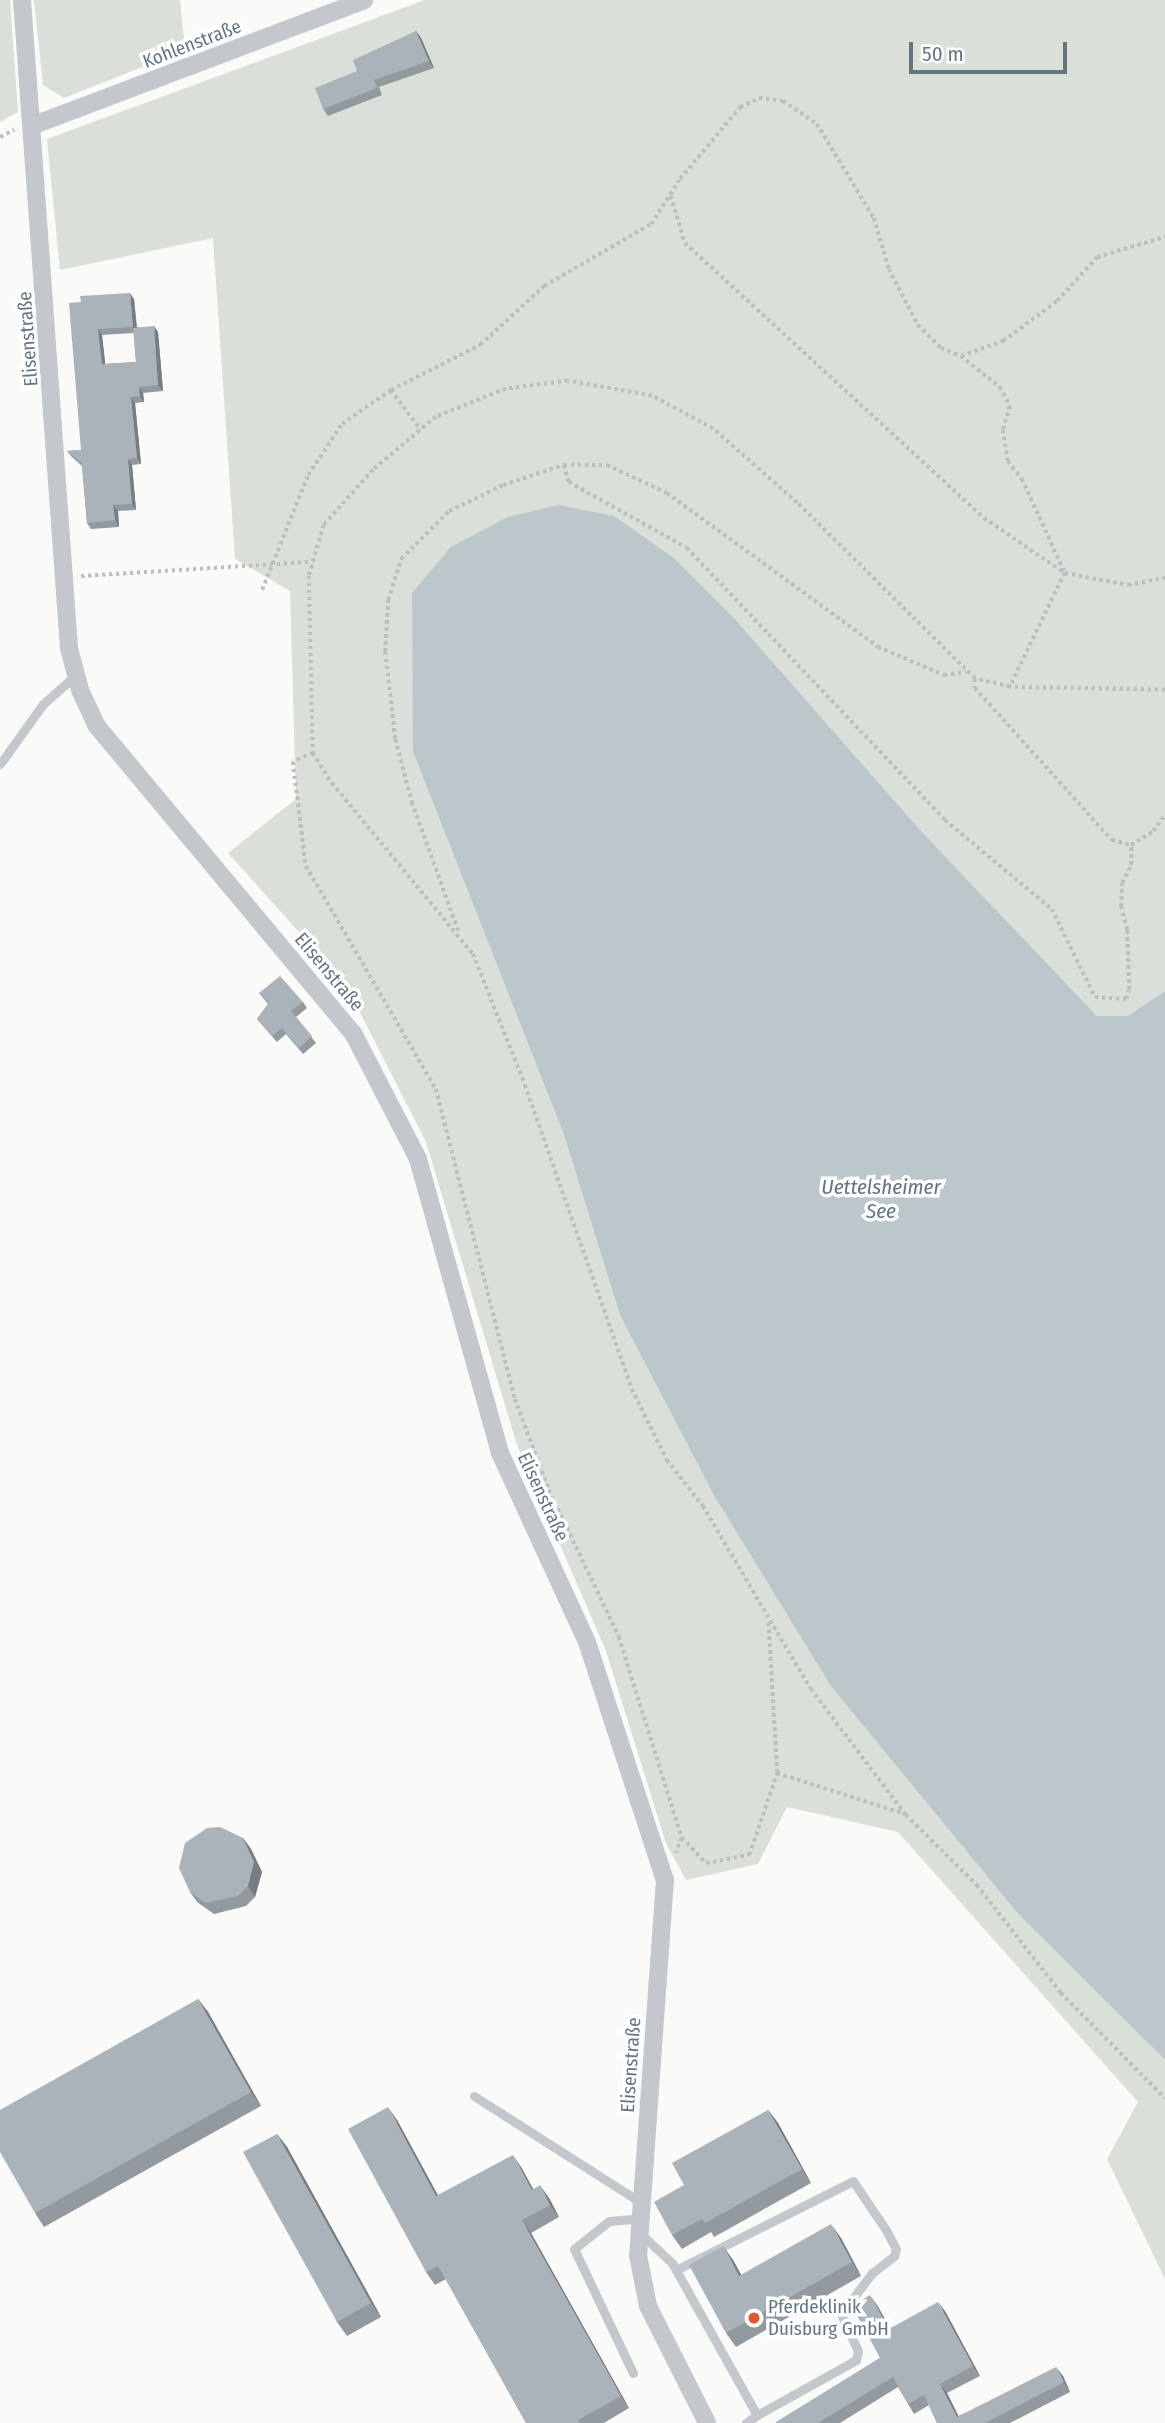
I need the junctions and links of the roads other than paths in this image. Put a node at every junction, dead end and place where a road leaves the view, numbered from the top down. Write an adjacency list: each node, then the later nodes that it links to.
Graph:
1 (22, 0): 3 (street, Elisenstraße)
2 (364, 0): 3 (street, Kohlenstraße)
3 (34, 125): 4 (street, Elisenstraße)
4 (76, 675): 5 (lane); 7 (street, Elisenstraße)
5 (0, 764)
6 (474, 2096): 7 (lane)
7 (641, 2218): 8 (lane); 9 (lane); 11 (street, Elisenstraße)
8 (676, 2270): 10 (lane); 10 (lane)
9 (633, 2373)
10 (757, 2415): 12 (lane)
11 (707, 2423)
12 (747, 2423)

